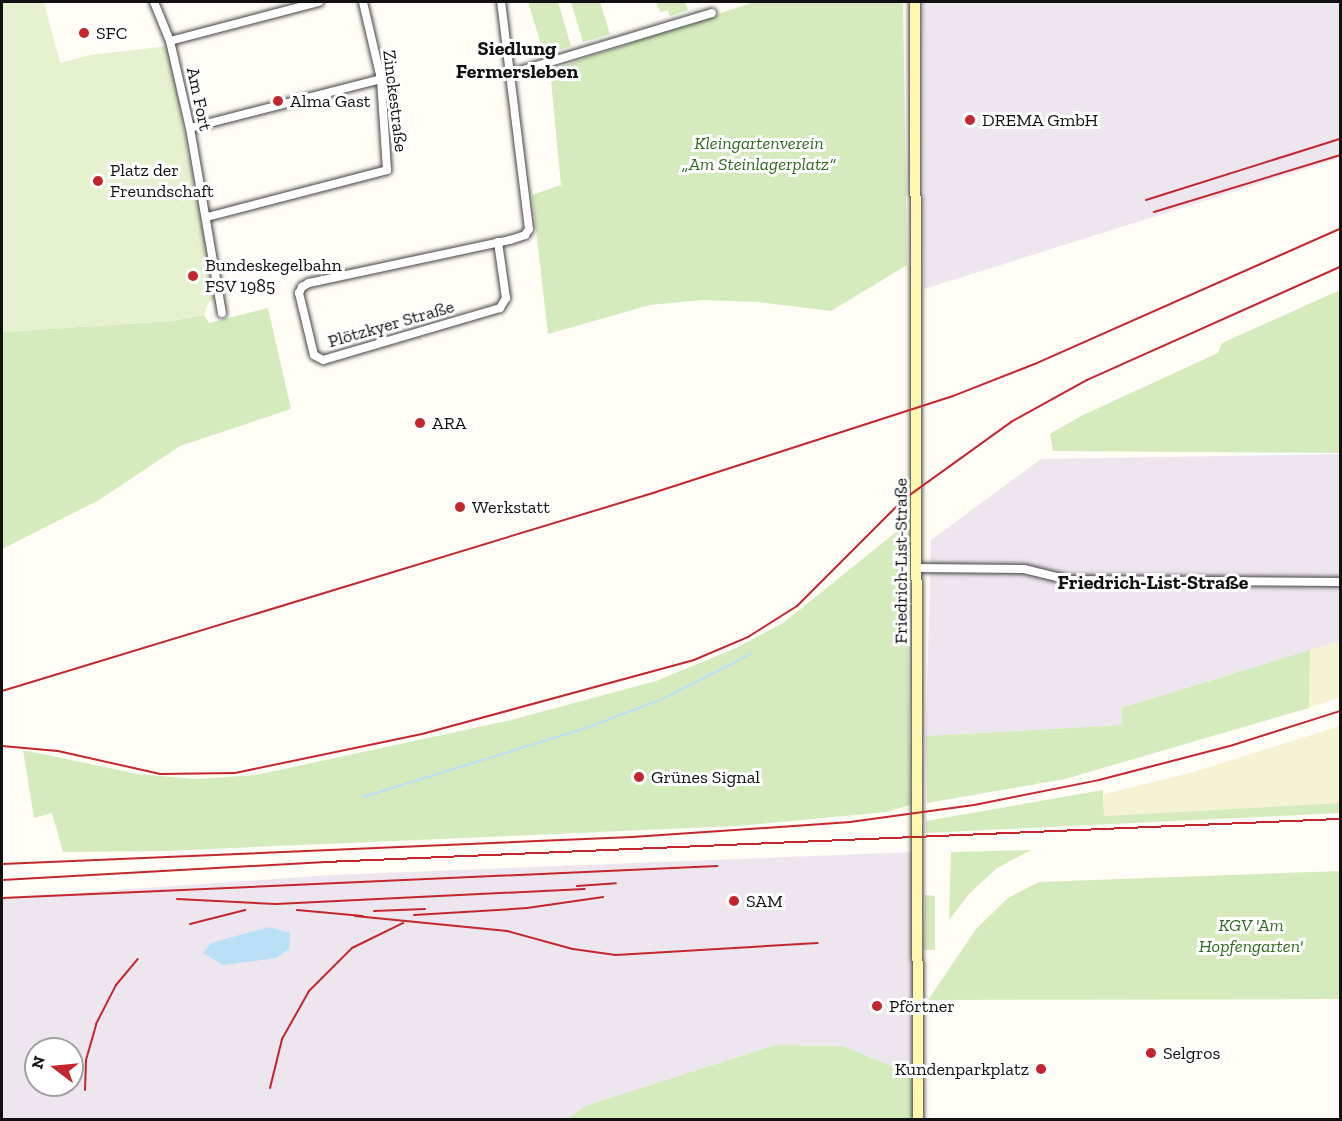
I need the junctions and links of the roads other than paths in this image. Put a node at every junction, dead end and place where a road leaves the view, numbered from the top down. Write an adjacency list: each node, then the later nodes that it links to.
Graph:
1 (154, 2): 7 (street, Am Fort)
2 (319, 2): 7 (street)
3 (363, 2): 9 (street, Zinckestraße)
4 (501, 2): 8 (street)
5 (915, 2): 14 (street, Friedrich-List-Straße)
6 (711, 13): 8 (street)
7 (170, 40): 10 (street, Am Fort)
8 (510, 74): 12 (street, Plötzkyer Straße)
9 (381, 79): 10 (street); 11 (street, Zinckestraße)
10 (190, 128): 11 (street, Am Fort)
11 (207, 217): 13 (street, Am Fort)
12 (498, 242): 12 (street, Plötzkyer Straße)
13 (222, 313)
14 (918, 568): 15 (street); 16 (street, Friedrich-List-Straße)
15 (1341, 582)
16 (918, 1119)

